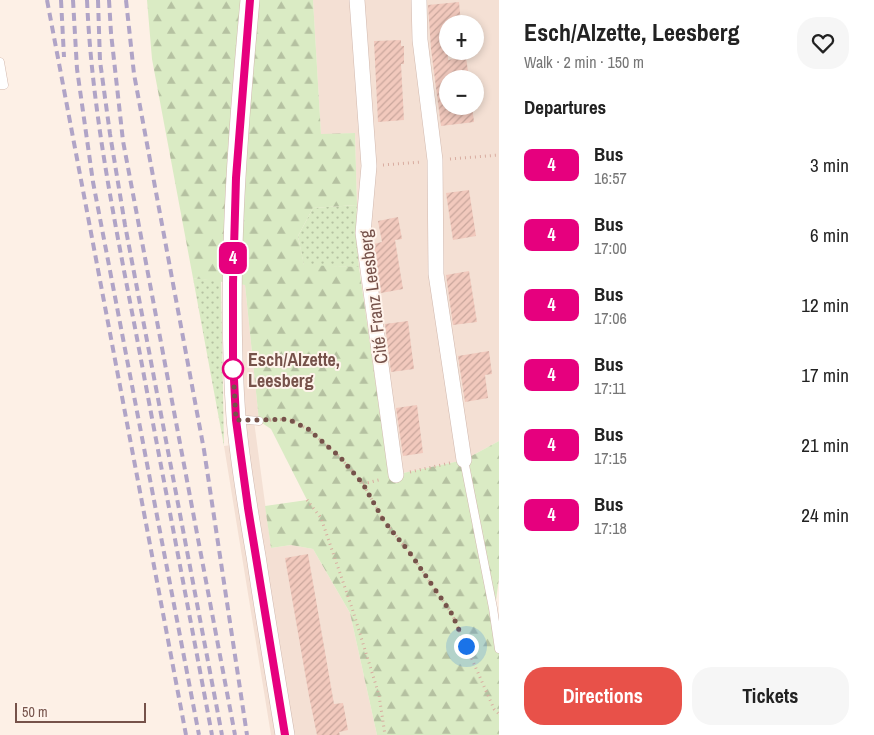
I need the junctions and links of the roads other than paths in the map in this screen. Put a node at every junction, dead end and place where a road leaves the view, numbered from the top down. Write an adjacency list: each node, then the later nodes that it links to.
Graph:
1 (250, 0): 6 (street)
2 (357, 0): 9 (street, Cité Franz Leesberg)
3 (419, 0): 8 (street)
4 (0, 62): 5 (lane)
5 (0, 86)
6 (236, 420): 7 (lane); 11 (street)
7 (259, 420)
8 (464, 460): 10 (lane)
9 (396, 475)
10 (499, 649)
11 (285, 735)

